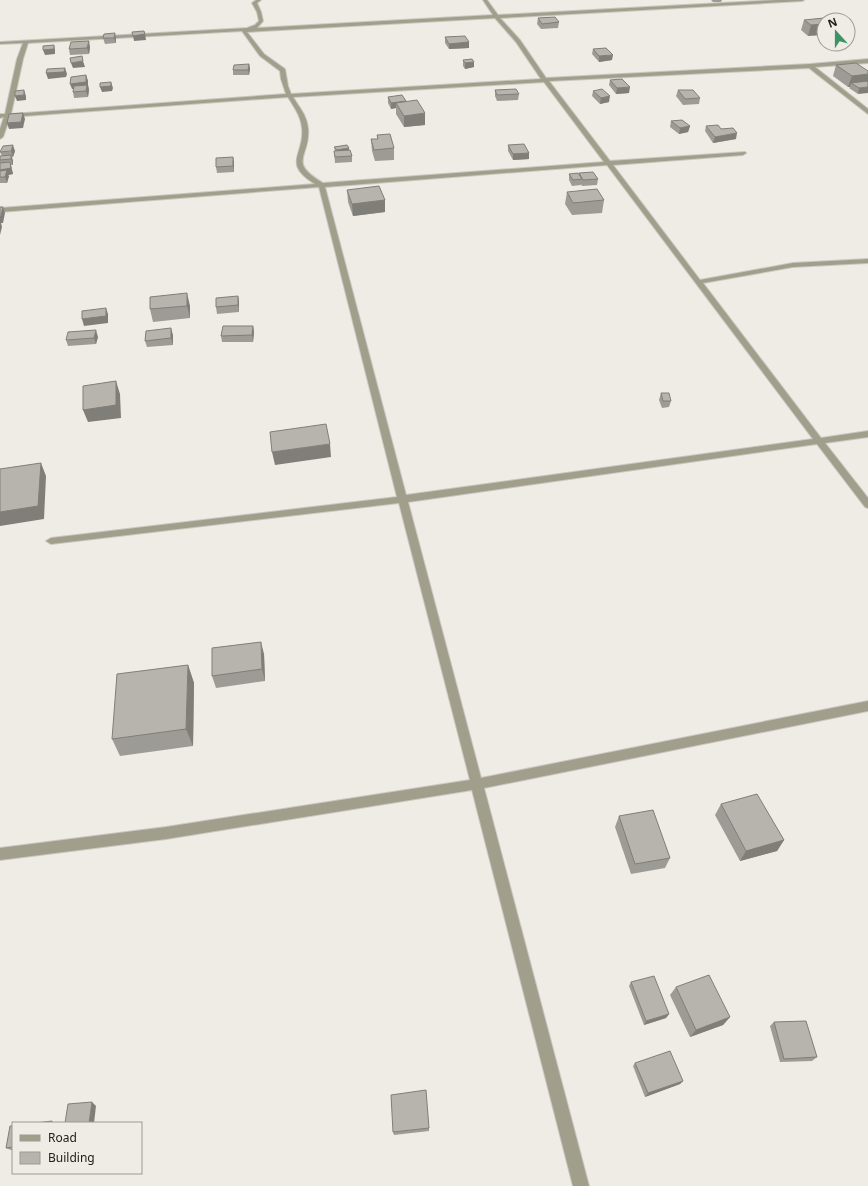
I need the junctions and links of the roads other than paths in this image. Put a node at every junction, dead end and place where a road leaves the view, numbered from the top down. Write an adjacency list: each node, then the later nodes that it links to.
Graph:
1 (259, 0): 5 (street)
2 (485, 0): 4 (street)
3 (802, 0): 4 (street)
4 (497, 17): 5 (street); 10 (street)
5 (244, 31): 6 (street); 11 (street)
6 (26, 41): 7 (street); 13 (street)
7 (0, 43)
8 (868, 61): 9 (street)
9 (810, 66): 10 (street); 12 (street)
10 (545, 80): 11 (street); 17 (street)
11 (288, 96): 13 (street); 18 (street)
12 (868, 112)
13 (8, 115): 14 (street); 15 (street)
14 (0, 116)
15 (0, 138)
16 (743, 153): 17 (street)
17 (609, 162): 18 (street); 21 (street)
18 (321, 185): 19 (street); 24 (street)
19 (0, 210)
20 (868, 261): 21 (street)
21 (699, 282): 23 (street)
22 (868, 434): 23 (street)
23 (819, 440): 24 (street); 25 (street)
24 (404, 499): 26 (street); 28 (street)
25 (868, 505)
26 (51, 541)
27 (868, 706): 28 (street)
28 (477, 784): 29 (street); 30 (street)
29 (0, 854)
30 (581, 1186)

